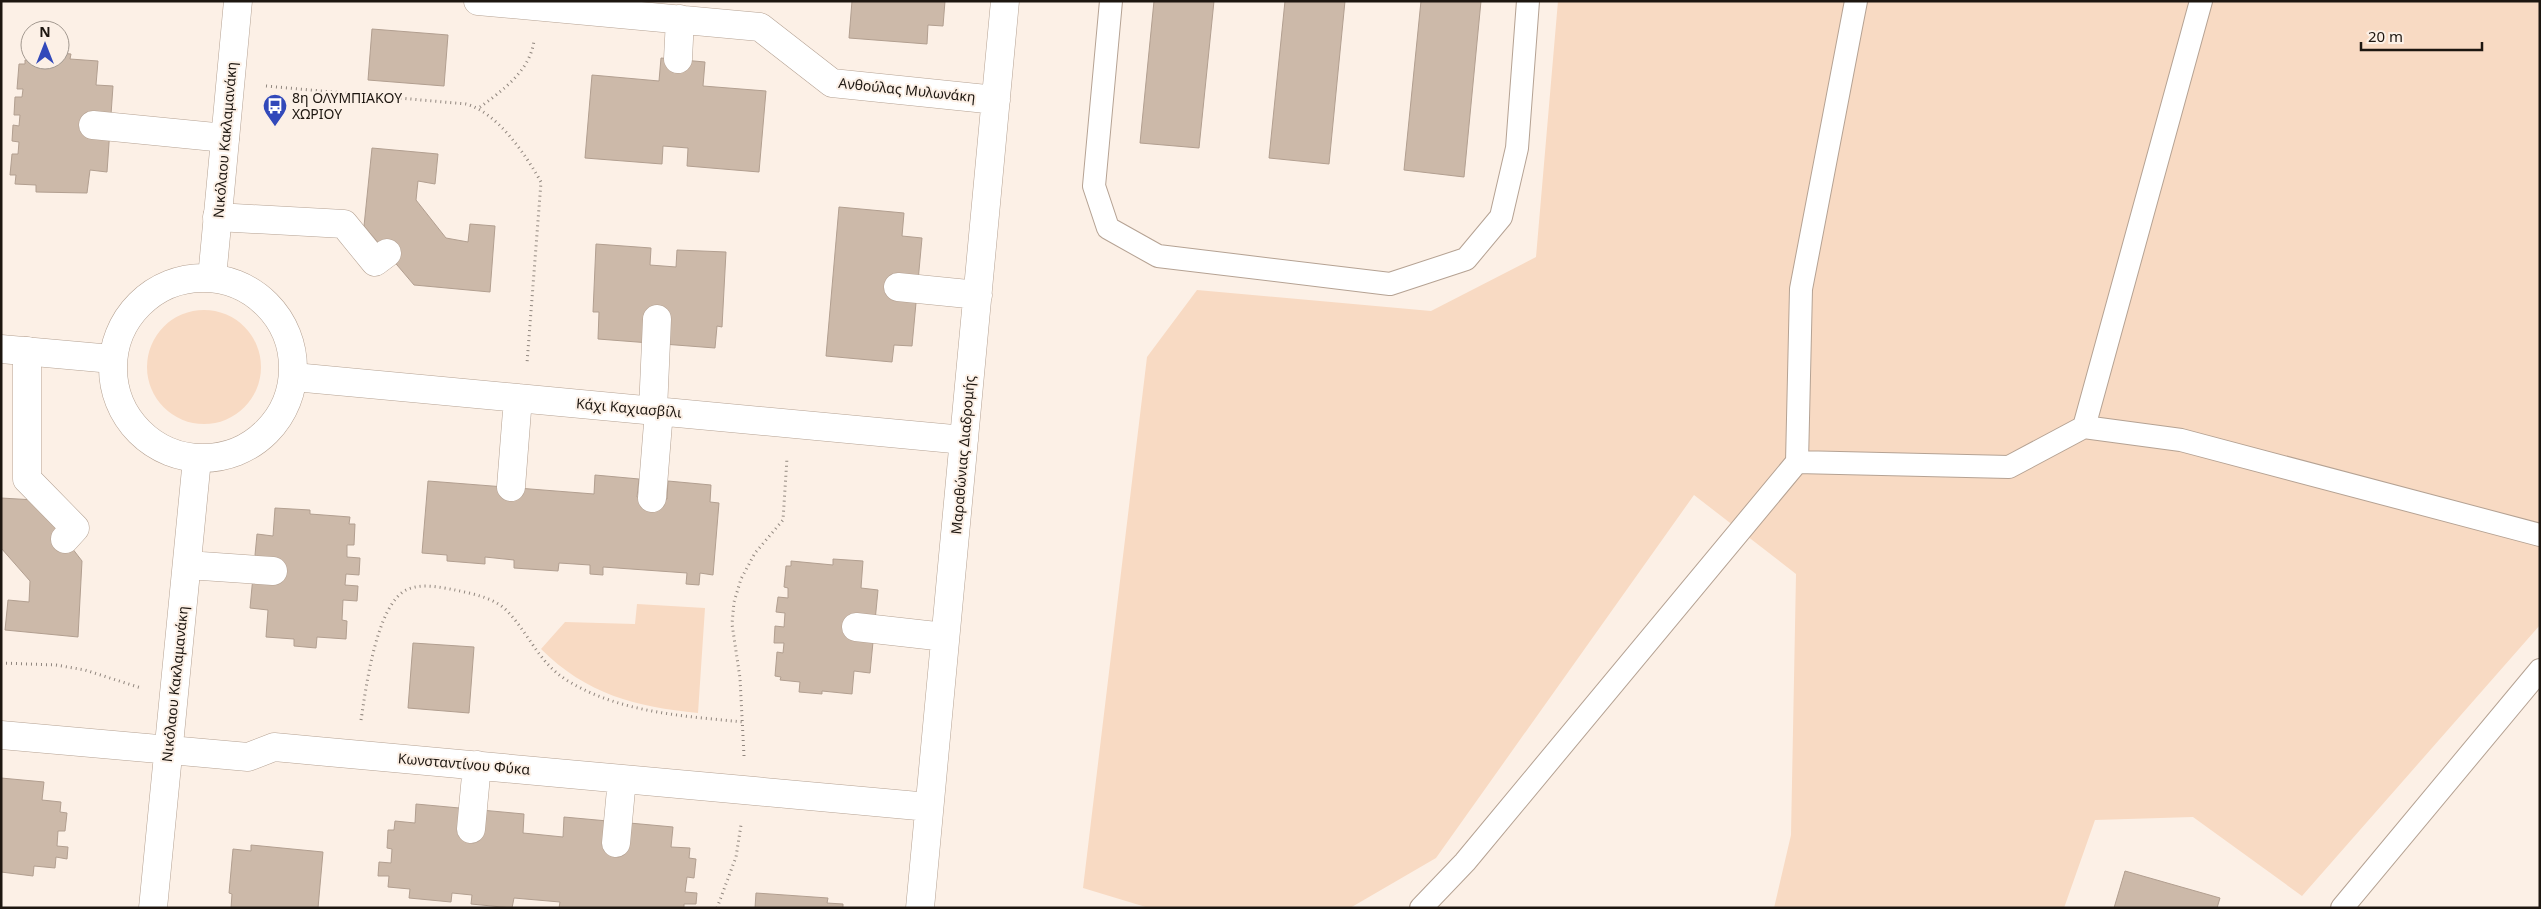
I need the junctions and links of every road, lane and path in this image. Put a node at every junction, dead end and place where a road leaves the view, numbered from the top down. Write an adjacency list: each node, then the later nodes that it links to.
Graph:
1 (238, 1): 12 (street, Νικόλαου Κακλαμανάκη)
2 (478, 1): 8 (street, Ανθούλας Μυλωνάκη)
3 (1005, 1): 13 (street, Μαραθώνιας Διαδρομής)
4 (1111, 1): 5 (lane)
5 (1528, 1)
6 (1856, 1): 32 (lane)
7 (2202, 1): 29 (lane)
8 (536, 7): 10 (street, Ανθούλας Μυλωνάκη); 14 (path)
9 (716, 12): 10 (street, Ανθούλας Μυλωνάκη); 13 (street, Ανθούλας Μυλωνάκη)
10 (680, 19): 11 (street)
11 (678, 59)
12 (230, 82): 14 (path); 16 (street, Νικόλαου Κακλαμανάκη)
13 (996, 100): 21 (street, Μαραθώνιας Διαδρομής)
14 (480, 107): 26 (path)
15 (93, 126): 16 (street)
16 (225, 138): 17 (street, Νικόλαου Κακλαμανάκη)
17 (217, 217): 18 (street); 19 (street, Νικόλαου Κακλαμανάκη)
18 (387, 253)
19 (212, 278): 24 (street); 25 (street)
20 (898, 287): 21 (street)
21 (978, 295): 30 (street, Μαραθώνιας Διαδρομής)
22 (657, 319): 27 (street)
23 (14, 350): 24 (street); 36 (street)
24 (112, 359): 31 (street)
25 (294, 377): 26 (street, Κάχι Καχιασβίλι); 31 (street)
26 (521, 398): 27 (street, Κάχι Καχιασβίλι); 33 (street)
27 (656, 411): 28 (street, Κάχι Καχιασβίλι); 34 (street)
28 (789, 423): 30 (street, Κάχι Καχιασβίλι); 44 (path)
29 (2084, 427): 32 (lane); 35 (lane)
30 (964, 440): 40 (street, Μαραθώνιας Διαδρομής)
31 (197, 459): 37 (street, Νικόλαου Κακλαμανάκη)
32 (1797, 462): 57 (lane)
33 (511, 488)
34 (652, 498)
35 (2540, 535)
36 (65, 539)
37 (187, 565): 38 (street); 43 (street, Νικόλαου Κακλαμανάκη)
38 (273, 571)
39 (856, 627): 40 (street)
40 (946, 636): 51 (street, Μαραθώνιας Διαδρομής)
41 (1, 663): 43 (path)
42 (2540, 670): 58 (lane)
43 (174, 701): 46 (street, Νικόλαου Κακλαμανάκη)
44 (743, 722): 47 (path); 50 (path)
45 (1, 735): 46 (street, Κωνσταντίνου Φύκα)
46 (169, 750): 47 (street, Κωνσταντίνου Φύκα); 54 (street, Νικόλαου Κακλαμανάκη)
47 (356, 755): 48 (street, Κωνσταντίνου Φύκα)
48 (477, 766): 49 (street, Κωνσταντίνου Φύκα); 52 (street)
49 (622, 779): 50 (street, Κωνσταντίνου Φύκα); 53 (street)
50 (743, 790): 51 (street, Κωνσταντίνου Φύκα); 55 (path)
51 (929, 807): 56 (street, Μαραθώνιας Διαδρομής)
52 (470, 829)
53 (616, 843)
54 (153, 908)
55 (717, 908)
56 (920, 908)
57 (1421, 908)
58 (2342, 908)

